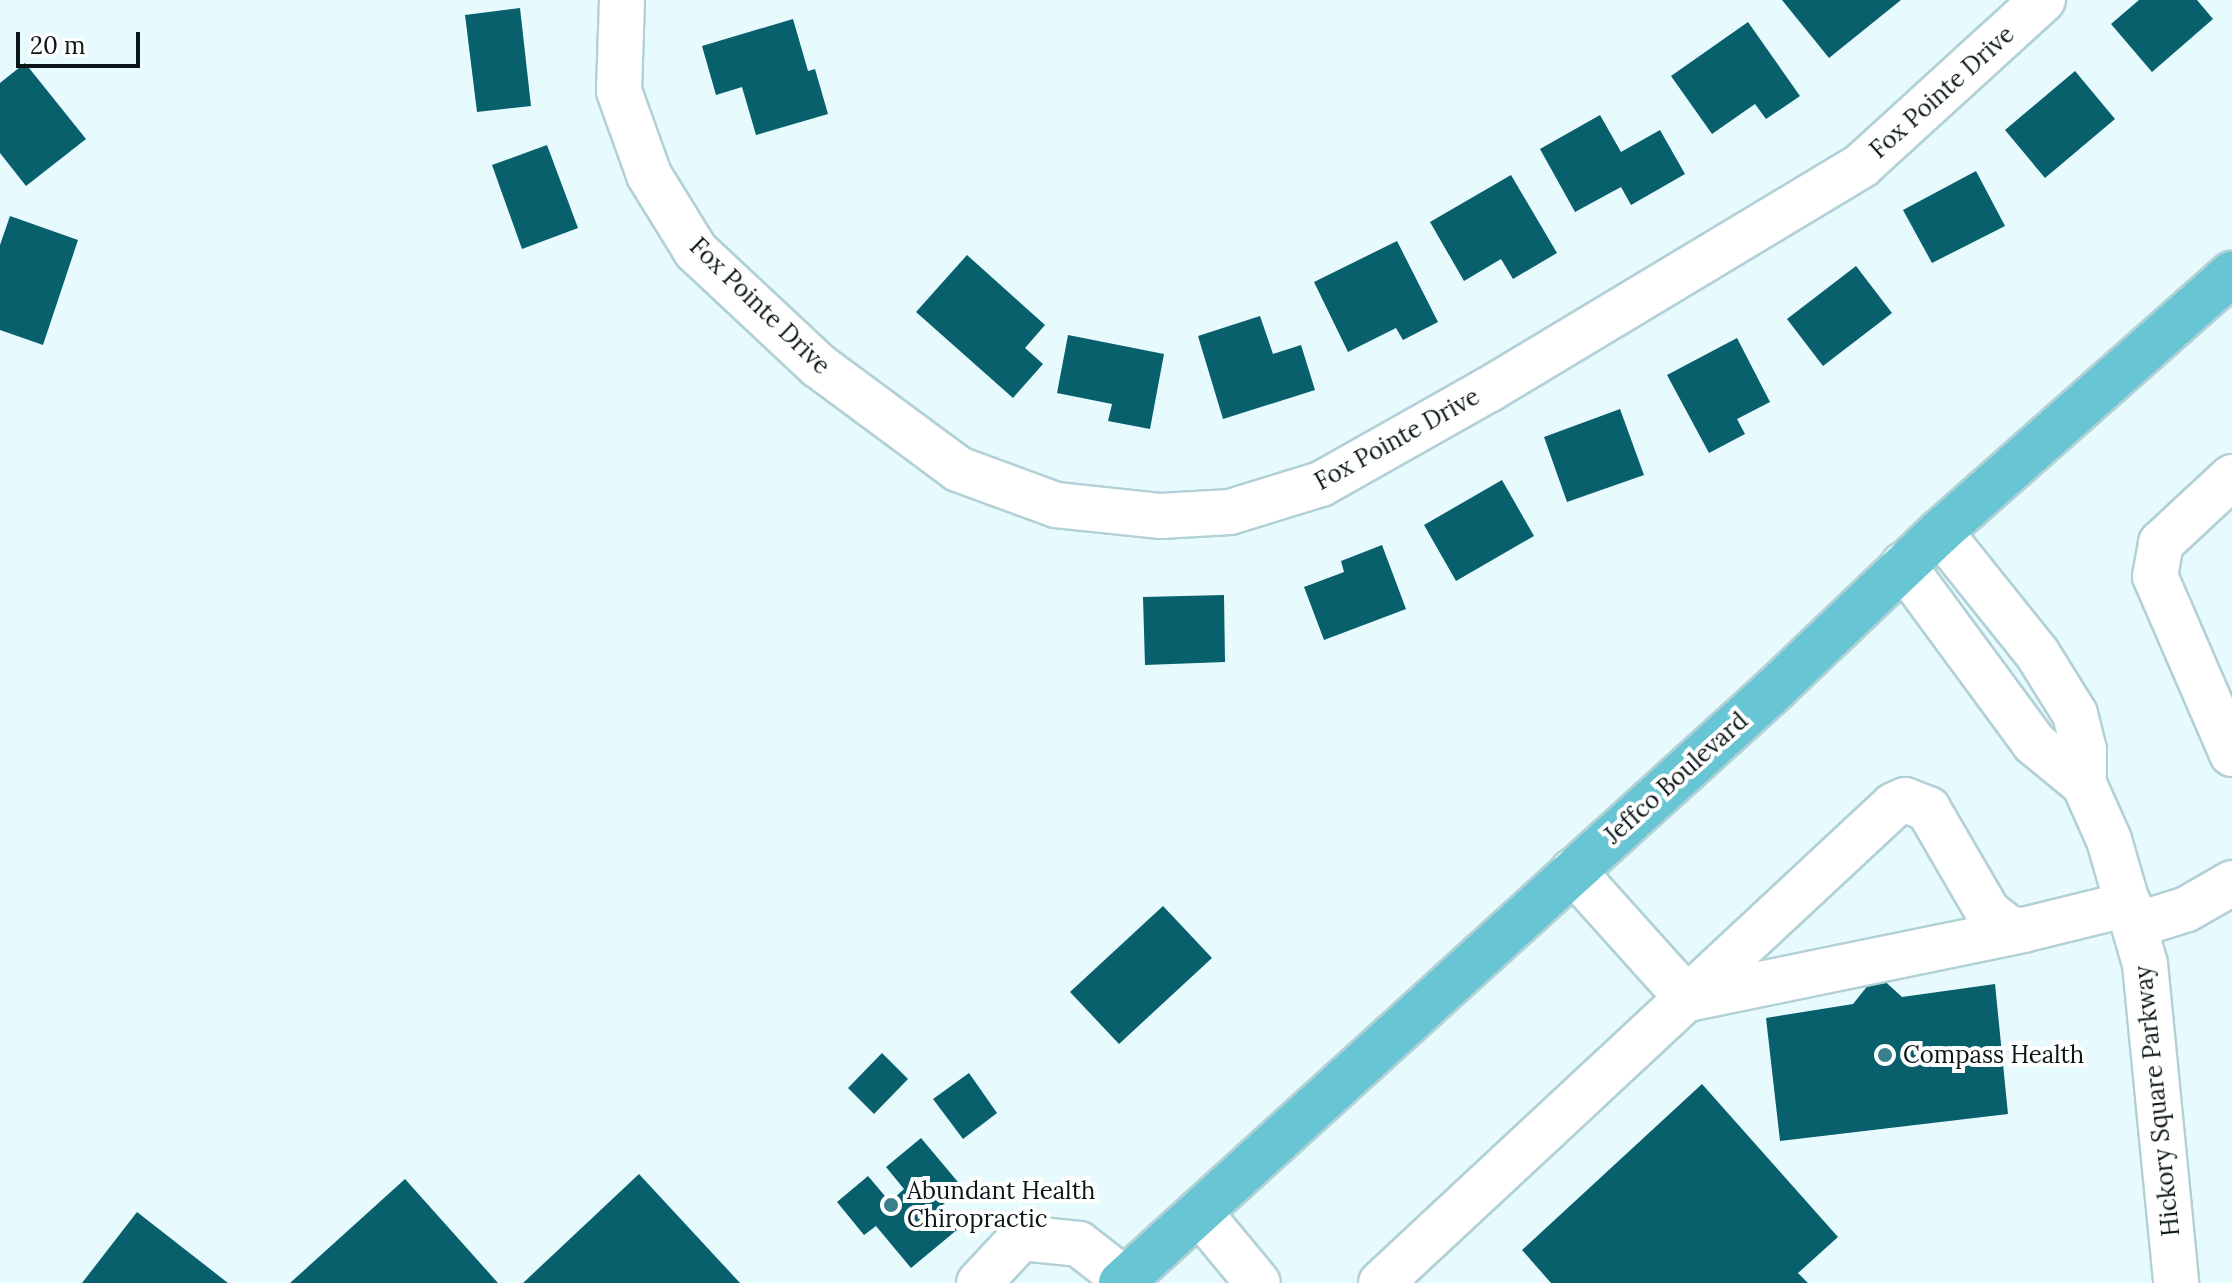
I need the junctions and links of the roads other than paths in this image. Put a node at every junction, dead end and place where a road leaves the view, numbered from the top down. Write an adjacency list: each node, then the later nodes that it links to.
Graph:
1 (622, 0): 2 (street, Fox Pointe Drive)
2 (2043, 0)
3 (2232, 274): 5 (main road, Jeffco Boulevard)
4 (2232, 477): 7 (street)
5 (1940, 532): 6 (main road, Jeffco Boulevard); 8 (street, Hickory Square Parkway)
6 (1903, 565): 8 (street); 9 (main road, Jeffco Boulevard)
7 (2232, 754)
8 (2084, 784): 11 (street, Hickory Square Parkway)
9 (1573, 871): 13 (street); 14 (main road, Jeffco Boulevard)
10 (2232, 883): 11 (street)
11 (2132, 914): 12 (street); 19 (street, Hickory Square Parkway)
12 (2023, 930): 13 (street); 13 (street)
13 (1688, 999): 18 (street)
14 (1199, 1212): 15 (main road, Jeffco Boulevard); 17 (street)
15 (1123, 1281): 16 (street)
16 (979, 1283)
17 (1258, 1283)
18 (1381, 1283)
19 (2176, 1283)

